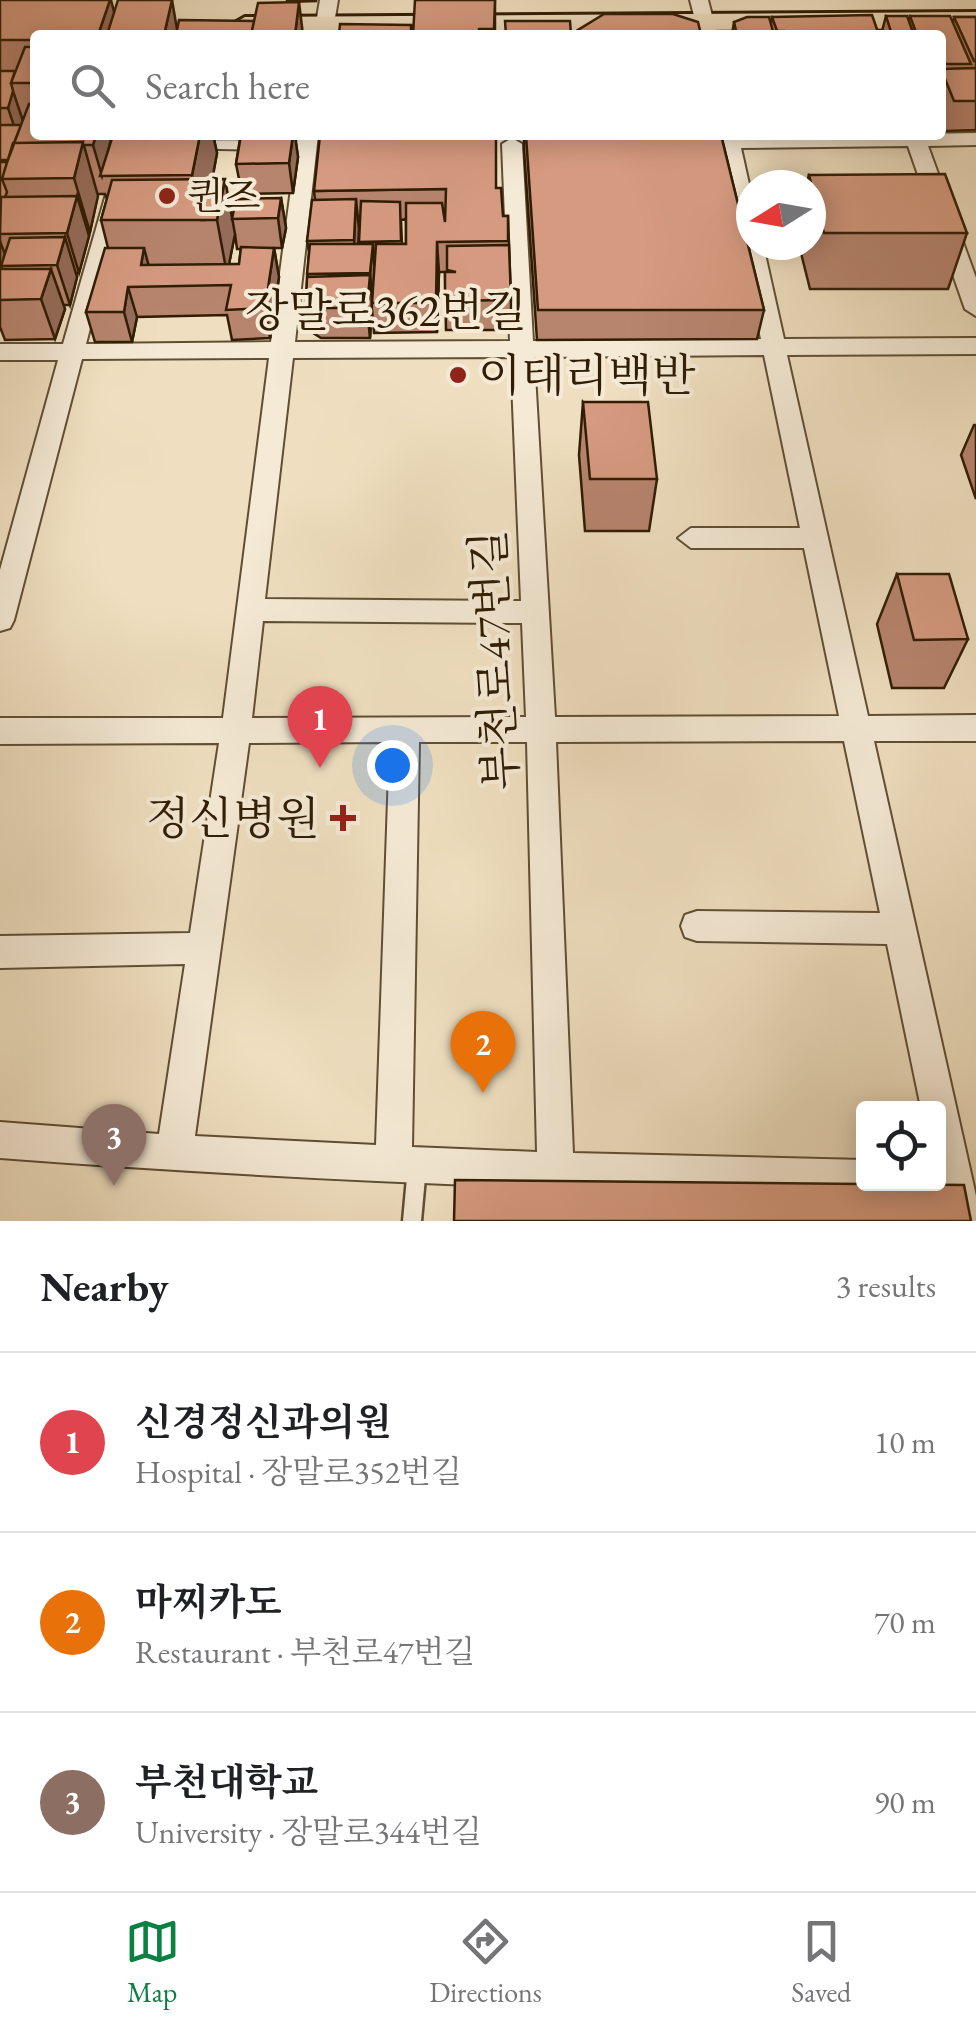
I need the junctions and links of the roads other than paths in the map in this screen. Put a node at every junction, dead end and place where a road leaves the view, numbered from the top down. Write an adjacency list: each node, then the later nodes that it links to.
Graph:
1 (704, 19): 2 (main road); 3 (main road)
2 (326, 20): 4 (main road)
3 (976, 20)
4 (210, 26)
5 (946, 139): 6 (street)
6 (976, 139)
7 (709, 140): 11 (street)
8 (728, 140): 17 (street)
9 (916, 140): 15 (street)
10 (313, 141): 12 (street); 19 (street)
11 (690, 142)
12 (147, 144)
13 (513, 144): 18 (street, 부천로47번길)
14 (118, 182): 21 (street)
15 (976, 309)
16 (976, 346): 17 (street, 장말로362번길)
17 (772, 347): 18 (street, 장말로362번길); 23 (street)
18 (521, 348): 19 (street, 장말로362번길); 25 (street, 부천로47번길)
19 (280, 350): 21 (street, 장말로362번길); 24 (street)
20 (0, 352): 21 (street, 장말로362번길)
21 (75, 352): 26 (street)
22 (690, 538): 23 (street)
23 (814, 538): 27 (street)
24 (250, 610): 25 (street); 32 (street)
25 (535, 612): 30 (street, 부천로47번길)
26 (0, 620)
27 (856, 728): 28 (street); 30 (street); 34 (street)
28 (976, 728)
29 (405, 729): 30 (street); 32 (street); 39 (street)
30 (541, 729): 40 (street, 부천로47번길)
31 (0, 730): 32 (street)
32 (236, 730): 35 (street)
33 (697, 926): 34 (street)
34 (899, 929): 42 (street)
35 (204, 948): 36 (street); 38 (street)
36 (0, 952)
37 (0, 1140): 38 (street)
38 (174, 1155): 39 (street)
39 (405, 1165): 40 (street); 43 (lane)
40 (556, 1172): 41 (street)
41 (856, 1178)
42 (956, 1180): 44 (street)
43 (412, 1221)
44 (963, 1221)

